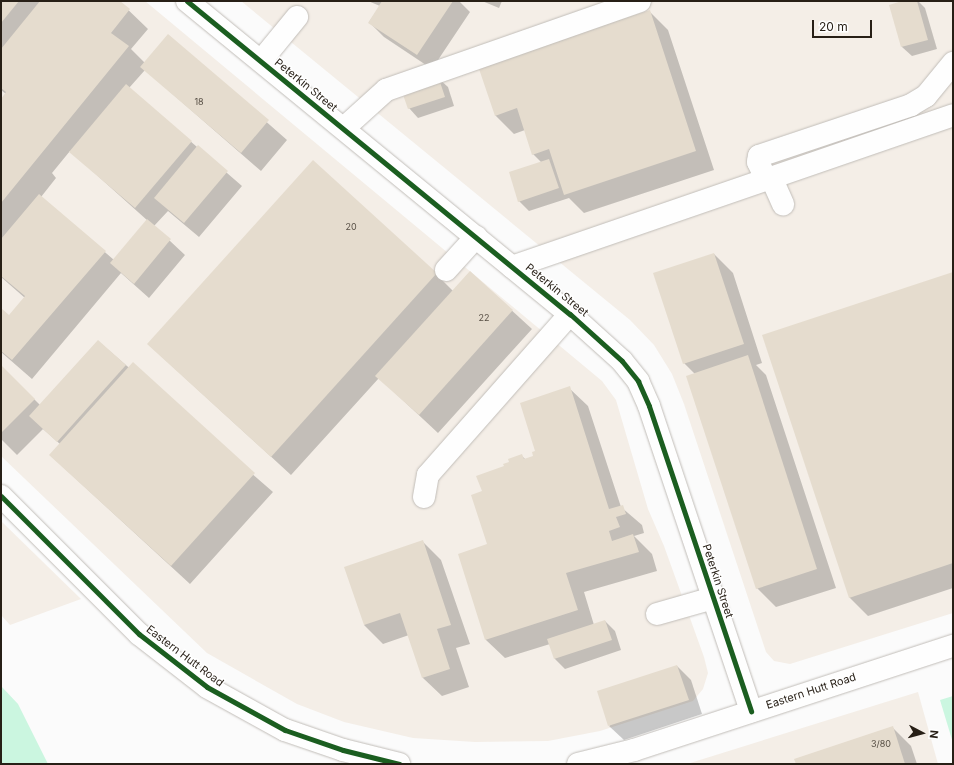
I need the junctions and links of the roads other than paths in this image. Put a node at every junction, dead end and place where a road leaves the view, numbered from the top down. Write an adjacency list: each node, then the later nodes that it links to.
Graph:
1 (187, 1): 4 (street, Peterkin Street)
2 (640, 1): 7 (street)
3 (297, 17): 4 (street)
4 (261, 61): 7 (street, Peterkin Street)
5 (953, 63): 8 (street)
6 (953, 115): 8 (street)
7 (344, 128): 10 (street, Peterkin Street)
8 (768, 178): 9 (street); 11 (street)
9 (783, 204)
10 (476, 237): 11 (street, Peterkin Street); 12 (street)
11 (512, 267): 13 (street, Peterkin Street)
12 (446, 270)
13 (570, 314): 15 (street); 16 (street, Peterkin Street)
14 (1, 496): 20 (street, Eastern Hutt Road)
15 (424, 497)
16 (713, 598): 17 (street); 19 (street, Peterkin Street)
17 (657, 614)
18 (953, 646): 19 (street, Eastern Hutt Road)
19 (751, 711): 21 (street, Eastern Hutt Road)
20 (399, 764)
21 (578, 764)

